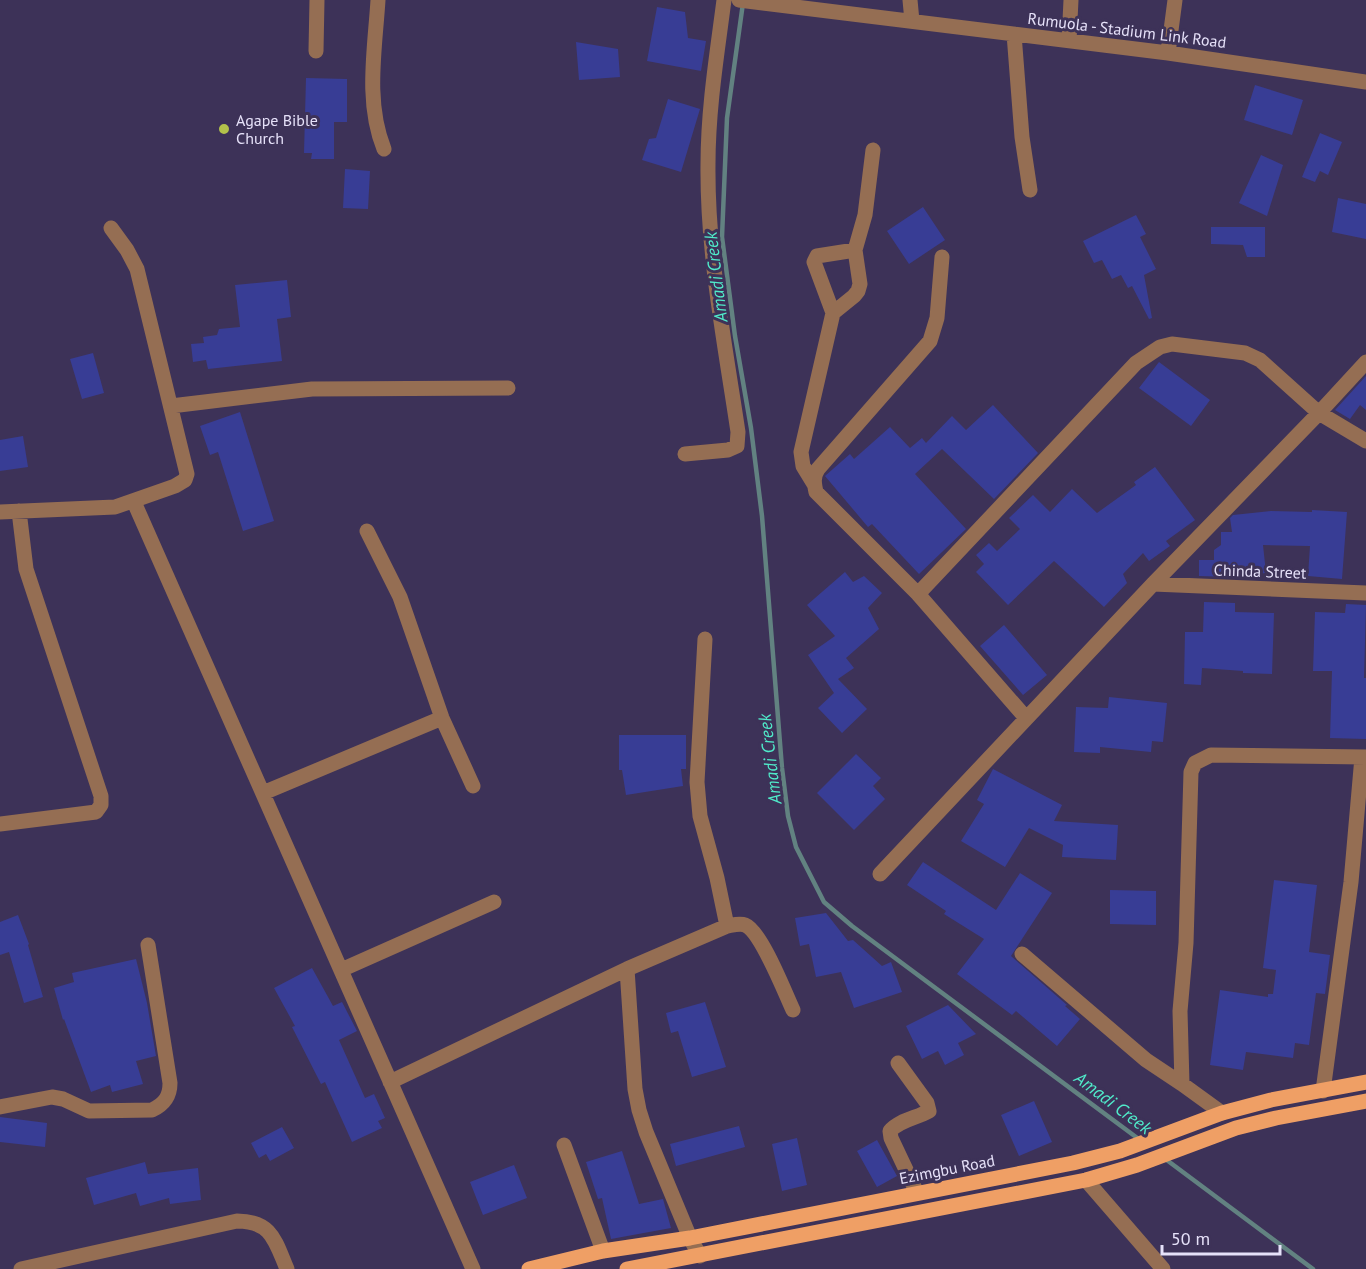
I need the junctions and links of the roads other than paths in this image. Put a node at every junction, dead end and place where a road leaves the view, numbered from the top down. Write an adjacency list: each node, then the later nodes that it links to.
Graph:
1 (317, 0): 11 (street)
2 (378, 0): 14 (street)
3 (724, 0): 26 (street)
4 (910, 0): 8 (street)
5 (1071, 0): 10 (street)
6 (1175, 0): 12 (street)
7 (747, 1): 8 (street, Rumuola - Stadium Link Road)
8 (912, 21): 9 (street, Rumuola - Stadium Link Road)
9 (1014, 34): 10 (street, Rumuola - Stadium Link Road); 16 (street)
10 (1069, 40): 12 (street, Rumuola - Stadium Link Road)
11 (315, 51)
12 (1168, 52): 13 (street, Rumuola - Stadium Link Road)
13 (1366, 82)
14 (384, 149)
15 (873, 150): 18 (street)
16 (1030, 190)
17 (111, 228): 23 (street)
18 (855, 250): 20 (street); 20 (street)
19 (942, 257): 27 (street)
20 (833, 313): 27 (street)
21 (1366, 362): 24 (street)
22 (508, 388): 23 (street)
23 (171, 406): 28 (street)
24 (1318, 413): 25 (street); 32 (street); 34 (street)
25 (1366, 441)
26 (685, 454)
27 (814, 484): 34 (street)
28 (134, 502): 29 (street); 40 (street)
29 (19, 511): 30 (street); 41 (street)
30 (0, 512)
31 (367, 531): 36 (street)
32 (1153, 584): 33 (street, Chinda Street); 37 (street)
33 (1366, 593)
34 (918, 594): 37 (street)
35 (705, 639): 44 (street)
36 (442, 718): 39 (street); 40 (street)
37 (1026, 718): 42 (street)
38 (1364, 757): 53 (street); 54 (street)
39 (473, 786)
40 (263, 793): 48 (street)
41 (0, 824)
42 (880, 874)
43 (494, 902): 48 (street)
44 (727, 926): 47 (street); 49 (street)
45 (148, 945): 56 (street)
46 (1022, 954): 53 (street)
47 (627, 969): 51 (street); 61 (street)
48 (341, 970): 51 (street)
49 (793, 1010)
50 (898, 1063): 60 (street)
51 (390, 1082): 66 (street)
52 (1366, 1082): 54 (main road, Ezimgbu Road)
53 (1182, 1084): 57 (street)
54 (1323, 1090): 57 (main road, Ezimgbu Road)
55 (1366, 1101): 59 (main road)
56 (0, 1107)
57 (1222, 1113): 60 (main road, Ezimgbu Road)
58 (564, 1145): 62 (street)
59 (1086, 1180): 63 (main road); 69 (street)
60 (917, 1193): 61 (main road, Ezimgbu Road)
61 (690, 1238): 62 (main road, Ezimgbu Road); 63 (street)
62 (603, 1251): 67 (main road, Ezimgbu Road)
63 (700, 1256): 68 (main road)
64 (21, 1269): 65 (street)
65 (287, 1269)
66 (473, 1269)
67 (529, 1269)
68 (627, 1269)
69 (1163, 1269)

